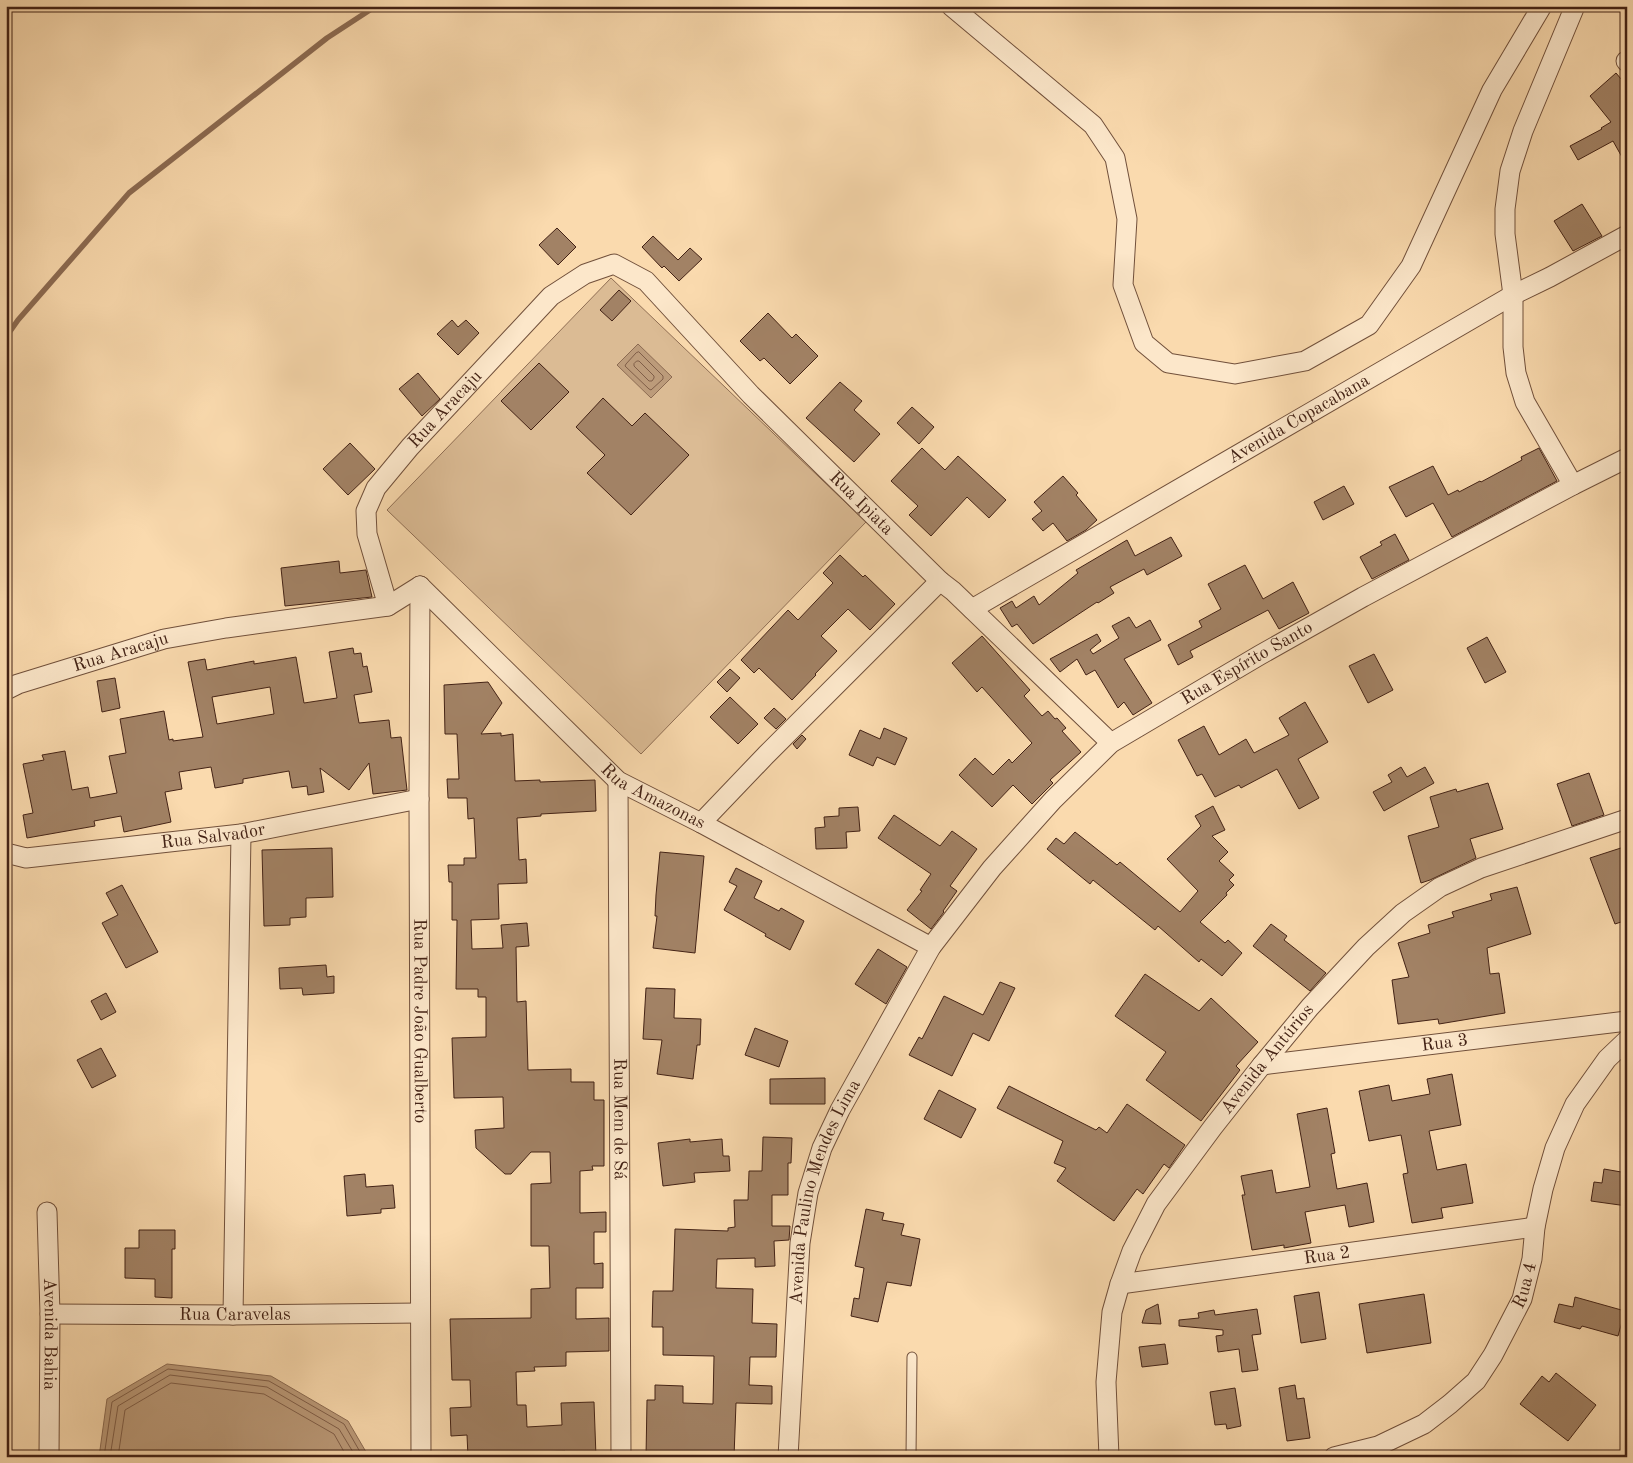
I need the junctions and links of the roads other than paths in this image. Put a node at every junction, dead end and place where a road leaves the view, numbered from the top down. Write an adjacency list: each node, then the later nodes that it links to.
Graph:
1 (951, 6): 2 (street)
2 (1542, 6)
3 (1574, 6): 6 (street)
4 (1627, 235): 6 (street, Avenida Copacabana)
5 (614, 264): 9 (street, Rua Ipiata); 11 (street, Rua Aracaju)
6 (1513, 295): 8 (street); 12 (street, Avenida Copacabana)
7 (1627, 458): 8 (street, Rua Espírito Santo)
8 (1573, 485): 14 (street, Rua Espírito Santo)
9 (940, 581): 12 (street, Rua Ipiata); 18 (street)
10 (420, 586): 11 (street, Rua Aracaju); 15 (street, Rua Amazonas); 16 (street, Rua Padre João Gualberto)
11 (388, 606): 13 (street, Rua Aracaju)
12 (972, 609): 14 (street, Rua Ipiata)
13 (6, 690)
14 (1111, 743): 21 (street, Rua Espírito Santo)
15 (618, 781): 18 (street, Rua Amazonas); 34 (street, Rua Mem de Sá)
16 (419, 799): 19 (street, Rua Salvador); 28 (street, Rua Padre João Gualberto)
17 (1627, 818): 24 (street, Avenida Antúrios)
18 (701, 823): 21 (street, Rua Amazonas)
19 (241, 834): 20 (street, Rua Salvador); 30 (street)
20 (6, 853)
21 (931, 947): 35 (street, Avenida Paulino Mendes Lima)
22 (1627, 1021): 24 (street, Rua 3)
23 (1627, 1040): 26 (street, Rua 4)
24 (1262, 1066): 27 (street, Avenida Antúrios)
25 (47, 1212): 29 (street, Avenida Bahia)
26 (1535, 1227): 27 (street, Rua 2); 38 (street, Rua 4)
27 (1120, 1284): 37 (street, Avenida Antúrios)
28 (420, 1313): 30 (street, Rua Caravelas); 33 (street, Rua Padre João Gualberto)
29 (50, 1314): 30 (street, Rua Caravelas); 32 (street, Avenida Bahia)
30 (233, 1316)
31 (912, 1357): 36 (lane)
32 (49, 1457)
33 (421, 1457)
34 (621, 1457)
35 (788, 1457)
36 (911, 1457)
37 (1109, 1457)
38 (1334, 1457)

